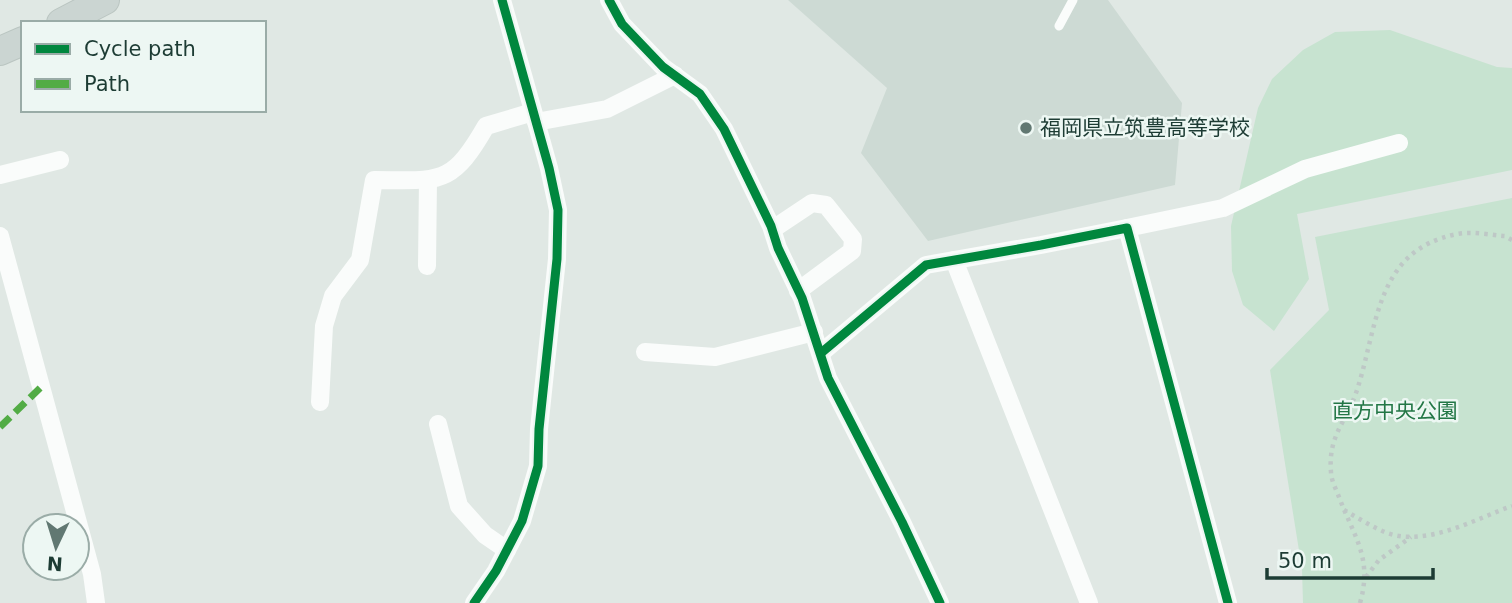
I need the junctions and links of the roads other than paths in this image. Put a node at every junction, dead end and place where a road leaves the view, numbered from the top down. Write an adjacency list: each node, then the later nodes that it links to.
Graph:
1 (105, 0): 5 (main road)
2 (502, 0): 10 (street)
3 (609, 0): 9 (street)
4 (1073, 0): 6 (lane)
5 (65, 21)
6 (1059, 26)
7 (21, 42): 8 (main road)
8 (0, 51)
9 (675, 75): 10 (street); 16 (street)
10 (535, 117): 14 (street); 26 (street)
11 (1399, 143): 15 (street)
12 (60, 160): 13 (street)
13 (0, 175)
14 (428, 180): 19 (street); 24 (street)
15 (1127, 228): 18 (street); 31 (street)
16 (773, 229): 20 (street); 20 (street)
17 (0, 236): 27 (street)
18 (954, 260): 23 (street); 30 (street)
19 (427, 266)
20 (798, 291): 21 (street)
21 (814, 332): 22 (street); 23 (street)
22 (645, 352)
23 (821, 353): 29 (street)
24 (320, 402)
25 (438, 424): 26 (street)
26 (507, 550): 28 (street)
27 (96, 603)
28 (474, 603)
29 (940, 603)
30 (1089, 603)
31 (1228, 603)

